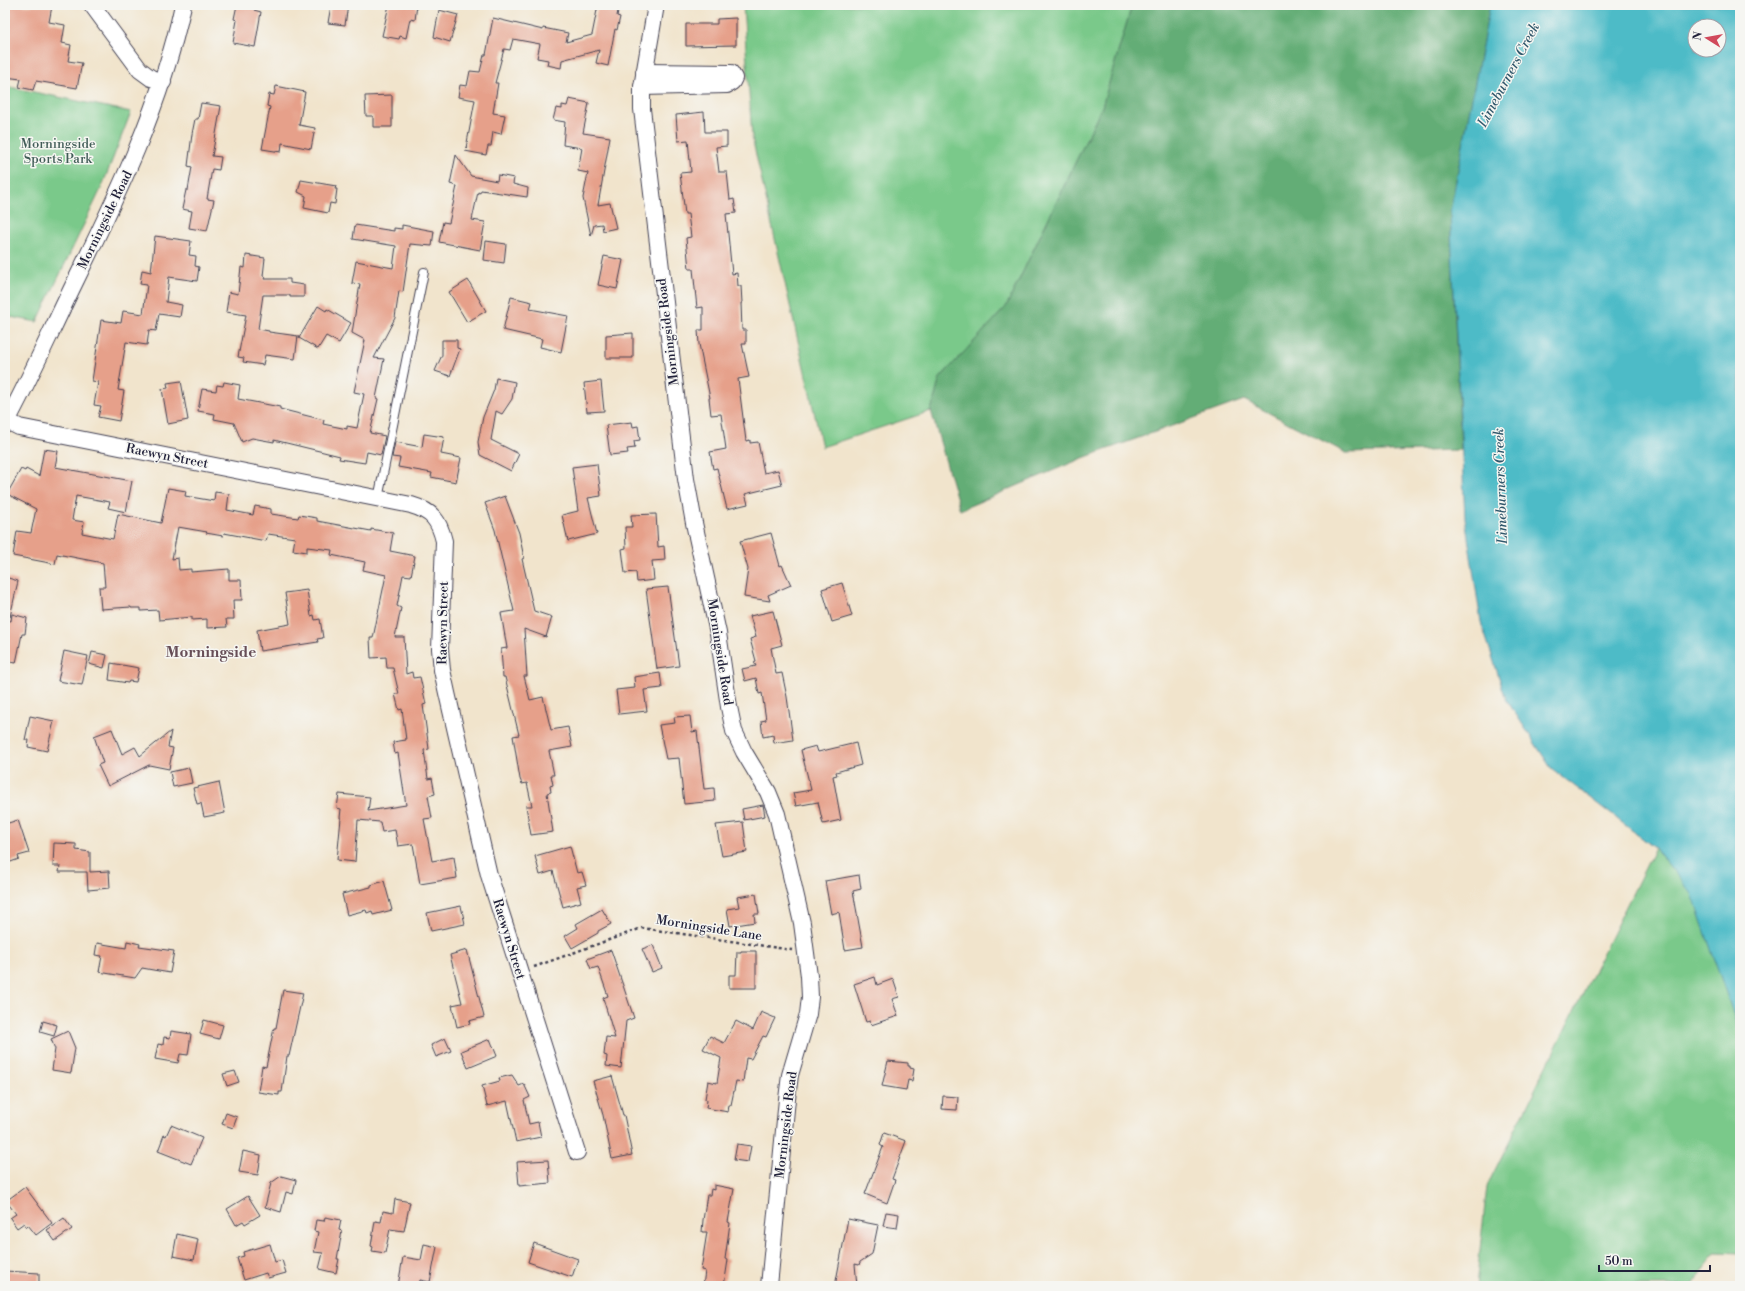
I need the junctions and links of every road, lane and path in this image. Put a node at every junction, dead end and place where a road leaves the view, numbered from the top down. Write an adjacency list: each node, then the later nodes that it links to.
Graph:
1 (92, 5): 4 (street)
2 (183, 5): 4 (street, Morningside Road)
3 (656, 5): 8 (street, Morningside Road)
4 (163, 82): 6 (street, Morningside Road)
5 (424, 272): 7 (lane)
6 (6, 423): 7 (street, Raewyn Street)
7 (378, 499): 9 (street, Raewyn Street)
8 (806, 952): 9 (path, Morningside Lane); 11 (street, Morningside Road)
9 (520, 972): 10 (street, Raewyn Street)
10 (576, 1152)
11 (769, 1286)

